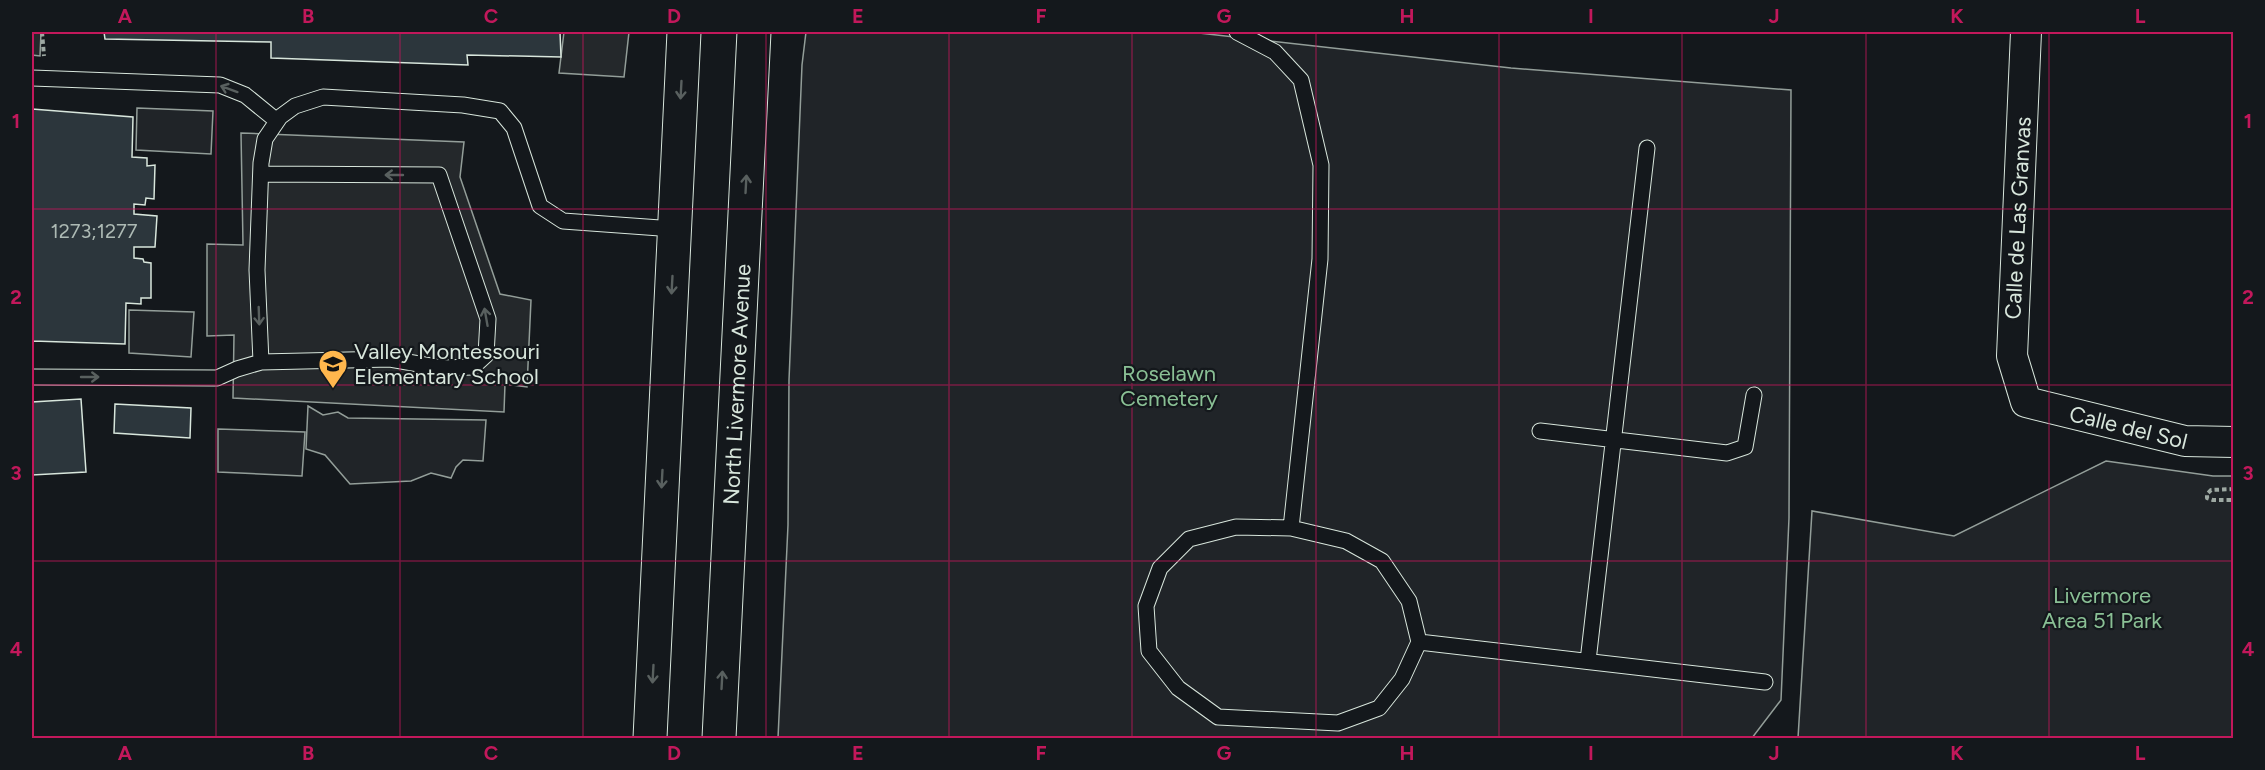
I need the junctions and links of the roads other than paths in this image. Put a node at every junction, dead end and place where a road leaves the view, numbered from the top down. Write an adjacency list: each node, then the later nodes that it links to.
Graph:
1 (684, 32): 9 (main road, one-way to 9)
2 (754, 32): 22 (main road, North Livermore Avenue, one-way to 2)
3 (1237, 32): 17 (lane)
4 (2026, 32): 13 (street, Calle de Las Granvas)
5 (32, 78): 6 (lane, one-way to 5)
6 (277, 121): 8 (lane); 9 (lane)
7 (1647, 148): 15 (lane)
8 (261, 174): 10 (lane, one-way to 10); 10 (lane, one-way to 8)
9 (674, 229): 21 (main road, one-way to 21)
10 (261, 362): 11 (lane, one-way to 10)
11 (32, 377)
12 (1754, 395): 15 (lane)
13 (2026, 402): 16 (street, Calle del Sol)
14 (1540, 431): 15 (lane)
15 (1613, 440): 19 (lane)
16 (2234, 442)
17 (1291, 528): 18 (lane); 18 (lane)
18 (1419, 642): 19 (lane)
19 (1588, 661): 20 (lane)
20 (1765, 682)
21 (650, 738)
22 (719, 738)

